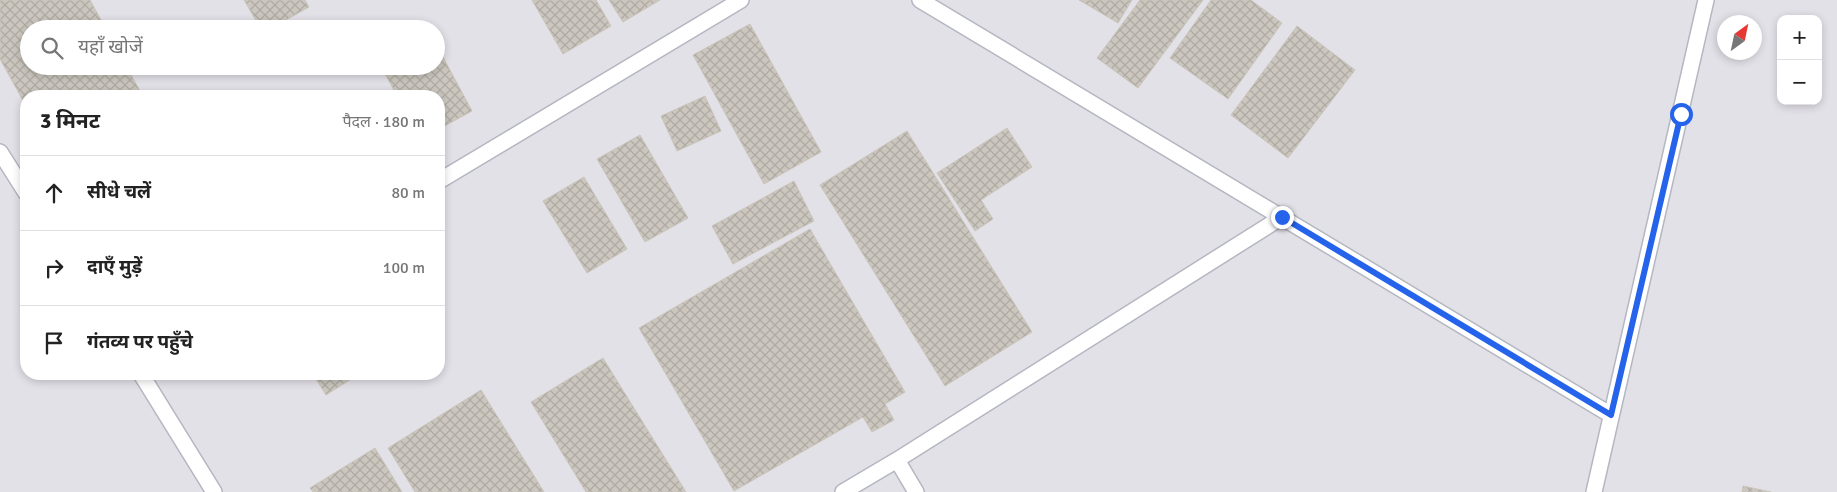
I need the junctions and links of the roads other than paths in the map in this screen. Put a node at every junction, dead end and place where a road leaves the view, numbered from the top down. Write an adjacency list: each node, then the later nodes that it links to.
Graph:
1 (741, 0): 5 (lane)
2 (920, 0): 7 (lane)
3 (1706, 0): 9 (lane)
4 (0, 152): 6 (lane)
5 (445, 176)
6 (20, 184)
7 (1282, 217): 9 (lane); 10 (lane)
8 (145, 380): 11 (lane)
9 (1611, 415): 14 (lane)
10 (897, 460): 12 (lane); 13 (lane)
11 (214, 492)
12 (843, 492)
13 (916, 492)
14 (1594, 492)

